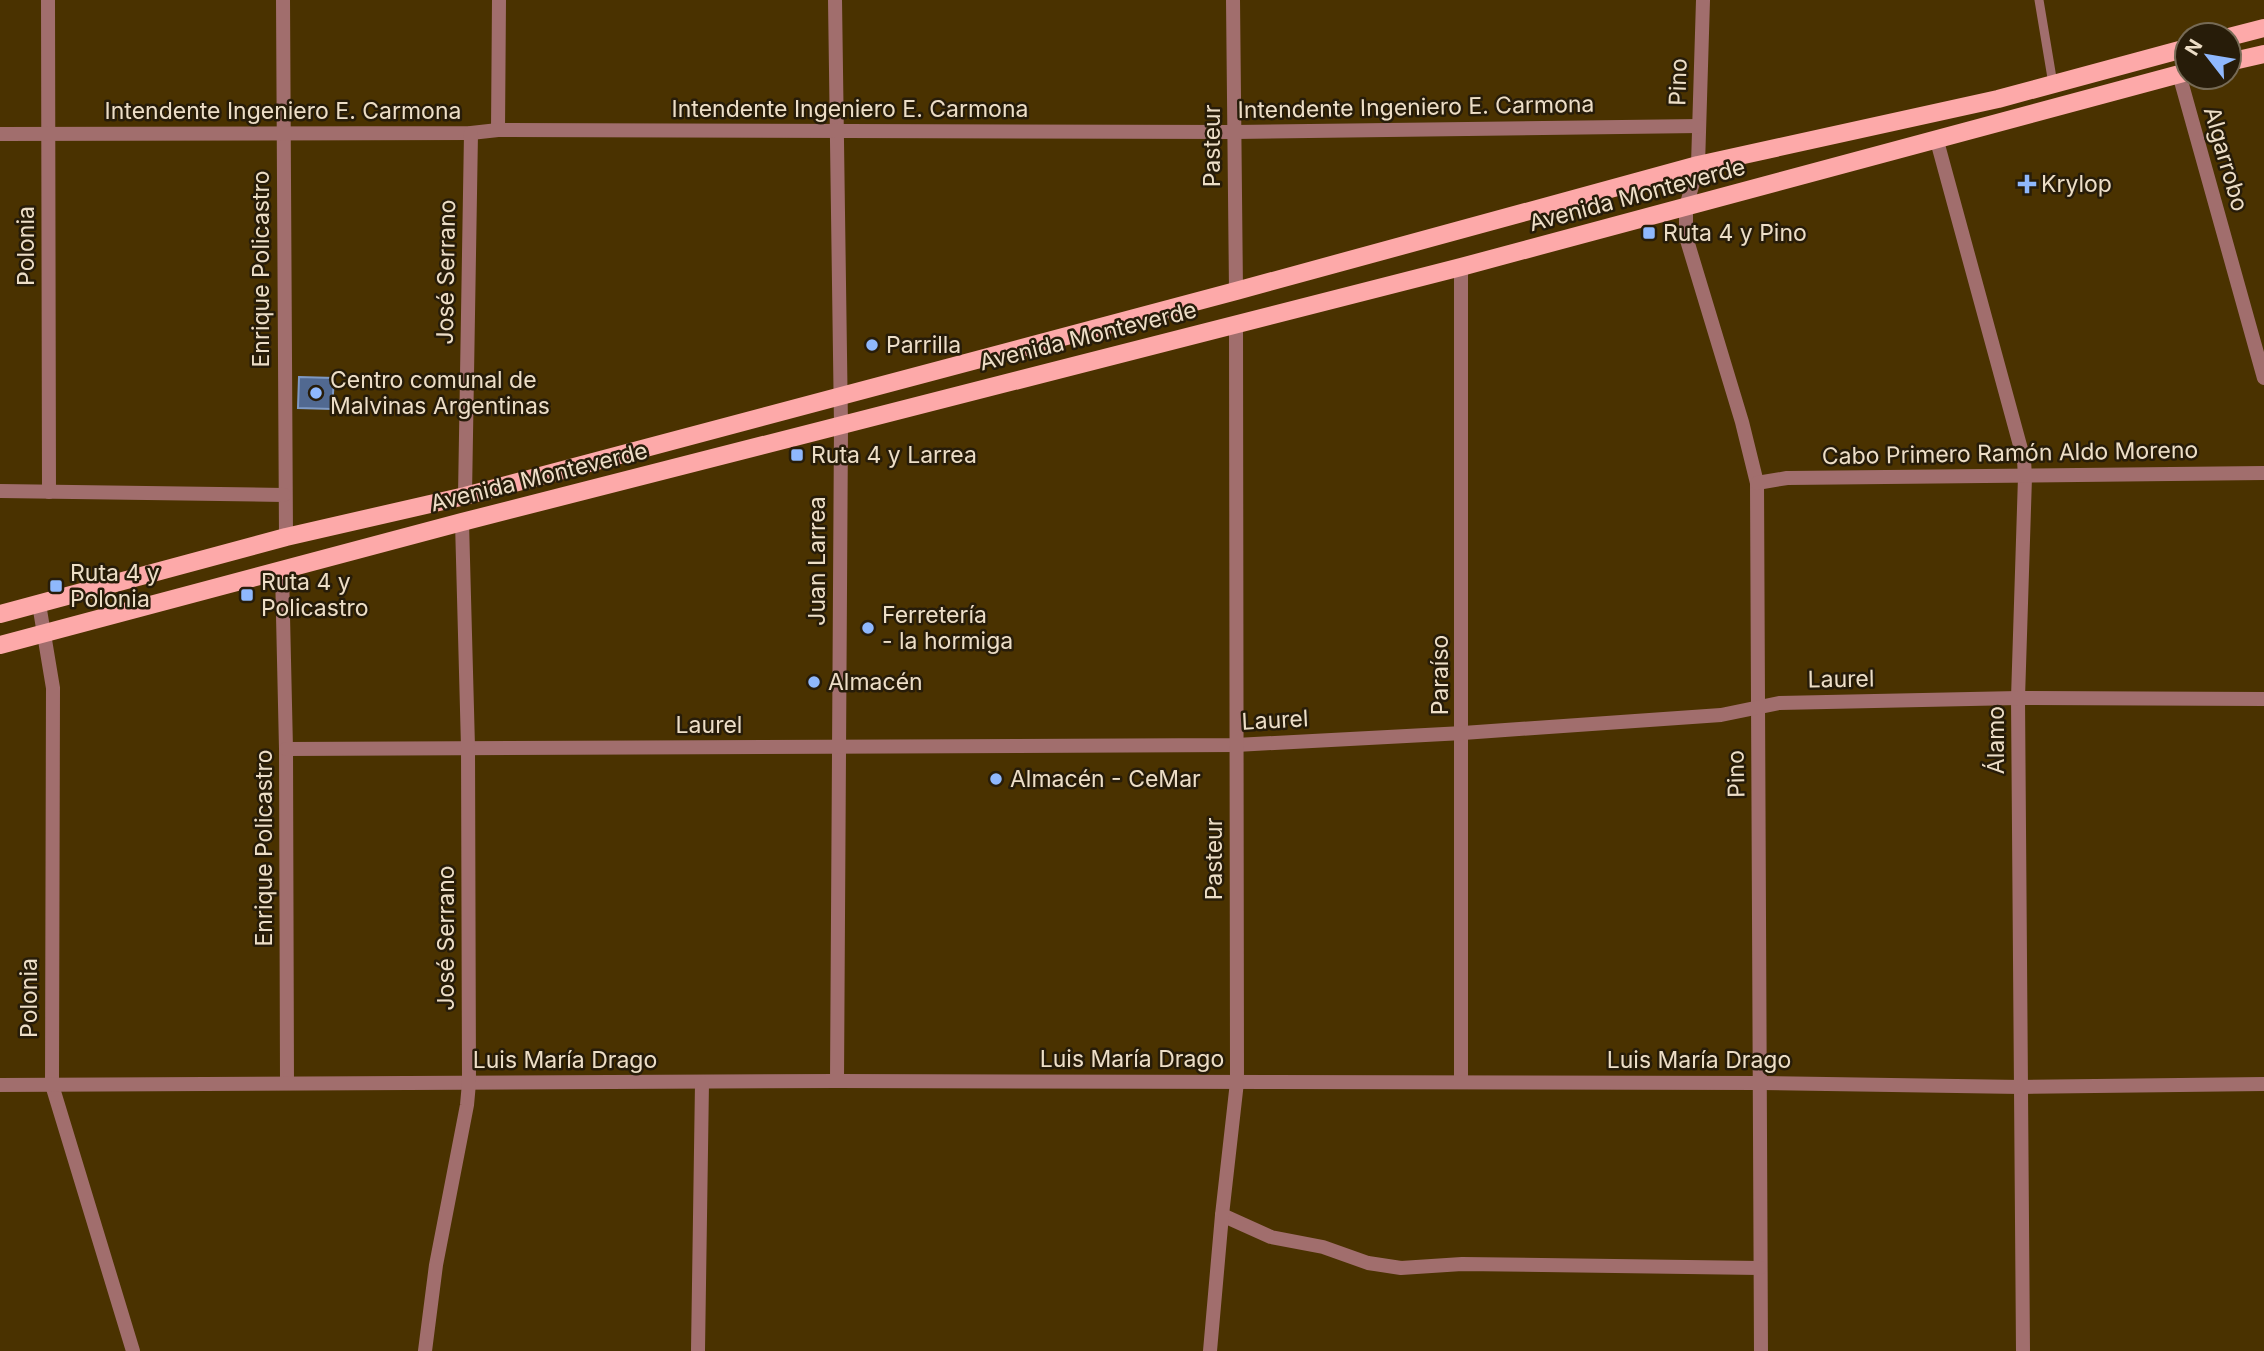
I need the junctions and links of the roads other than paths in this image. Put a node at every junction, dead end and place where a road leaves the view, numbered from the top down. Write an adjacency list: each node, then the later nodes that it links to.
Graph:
1 (48, 0): 23 (street, Polonia)
2 (283, 0): 20 (street, Enrique Policastro)
3 (499, 0): 17 (street)
4 (835, 0): 18 (street, Juan Larrea)
5 (1233, 0): 19 (street, Pasteur)
6 (1703, 0): 16 (street, Pino)
7 (2039, 0): 14 (lane)
8 (2264, 28): 9 (main road)
9 (2243, 33)
10 (2173, 52): 14 (main road, Avenida Monteverde)
11 (2264, 54): 12 (main road)
12 (2243, 59)
13 (2173, 76): 24 (main road, Avenida Monteverde)
14 (2053, 84): 25 (main road, Avenida Monteverde)
15 (2188, 91): 30 (street, Algarrobo)
16 (1699, 126): 19 (street, Intendente Ingeniero E. Carmona); 25 (street, Pino)
17 (498, 130): 18 (street, Intendente Ingeniero E. Carmona); 21 (street, Intendente Ingeniero E. Carmona)
18 (835, 131): 19 (street, Intendente Ingeniero E. Carmona); 31 (street, Juan Larrea)
19 (1235, 132): 28 (street, Pasteur)
20 (284, 133): 21 (street, Intendente Ingeniero E. Carmona); 23 (street, Intendente Ingeniero E. Carmona); 38 (street, Enrique Policastro)
21 (471, 133): 39 (street, José Serrano)
22 (0, 134): 23 (street, Intendente Ingeniero E. Carmona)
23 (48, 134): 37 (street, Polonia)
24 (1937, 141): 26 (main road, Avenida Monteverde); 34 (street, Álamo)
25 (1698, 165): 26 (street, Pino); 28 (main road, Avenida Monteverde)
26 (1686, 207): 27 (main road, Avenida Monteverde); 35 (street, Pino)
27 (1461, 267): 29 (main road, Avenida Monteverde); 50 (street, Paraíso)
28 (1236, 291): 31 (main road, Avenida Monteverde)
29 (1236, 323): 32 (main road, Avenida Monteverde); 51 (street, Pasteur)
30 (2264, 378)
31 (840, 396): 32 (street, Juan Larrea); 39 (main road, Avenida Monteverde)
32 (841, 425): 40 (main road, Avenida Monteverde); 53 (street, Juan Larrea)
33 (2264, 473): 34 (street, Cabo Primero Ramón Aldo Moreno)
34 (2025, 477): 35 (street, Cabo Primero Ramón Aldo Moreno); 47 (street, Álamo)
35 (1758, 483): 49 (street, Pino)
36 (0, 491): 37 (street)
37 (50, 492): 38 (street)
38 (284, 495): 41 (street, Enrique Policastro)
39 (466, 496): 41 (main road, Avenida Monteverde)
40 (462, 522): 42 (main road, Avenida Monteverde); 52 (street, José Serrano)
41 (286, 537): 43 (main road, Avenida Monteverde)
42 (282, 571): 45 (main road, Avenida Monteverde); 54 (street, Enrique Policastro)
43 (39, 604): 44 (main road, Avenida Monteverde); 45 (street, Polonia)
44 (0, 614)
45 (45, 633): 46 (main road, Avenida Monteverde); 64 (street, Polonia)
46 (0, 645)
47 (2018, 698): 48 (street, Laurel); 49 (street, Laurel); 65 (street, Álamo)
48 (2264, 699)
49 (1758, 707): 50 (street, Laurel); 61 (street, Pino)
50 (1462, 733): 51 (street, Laurel); 57 (street, Paraíso)
51 (1236, 745): 53 (street, Laurel); 56 (street, Pasteur)
52 (468, 747): 53 (street, Laurel); 54 (street, Laurel); 59 (street, José Serrano)
53 (839, 747): 55 (street, Juan Larrea)
54 (286, 749): 58 (street, Enrique Policastro)
55 (837, 1081): 56 (street, Luis María Drago); 60 (street, Luis María Drago)
56 (1237, 1082): 57 (street, Luis María Drago); 66 (street, Pasteur)
57 (1461, 1082): 61 (street, Luis María Drago)
58 (287, 1083): 59 (street, Luis María Drago); 64 (street, Luis María Drago)
59 (469, 1083): 60 (street, Luis María Drago); 69 (street, José Serrano)
60 (702, 1083): 70 (street)
61 (1761, 1083): 65 (street, Luis María Drago); 67 (street, Pino)
62 (2264, 1084): 65 (street, Luis María Drago)
63 (0, 1085): 64 (street, Luis María Drago)
64 (52, 1085): 68 (street, Polonia)
65 (2021, 1087): 73 (street, Álamo)
66 (1222, 1215): 67 (street); 71 (street, Pasteur)
67 (1760, 1268): 72 (street, Pino)
68 (133, 1351)
69 (425, 1351)
70 (698, 1351)
71 (1210, 1351)
72 (1761, 1351)
73 (2024, 1351)

